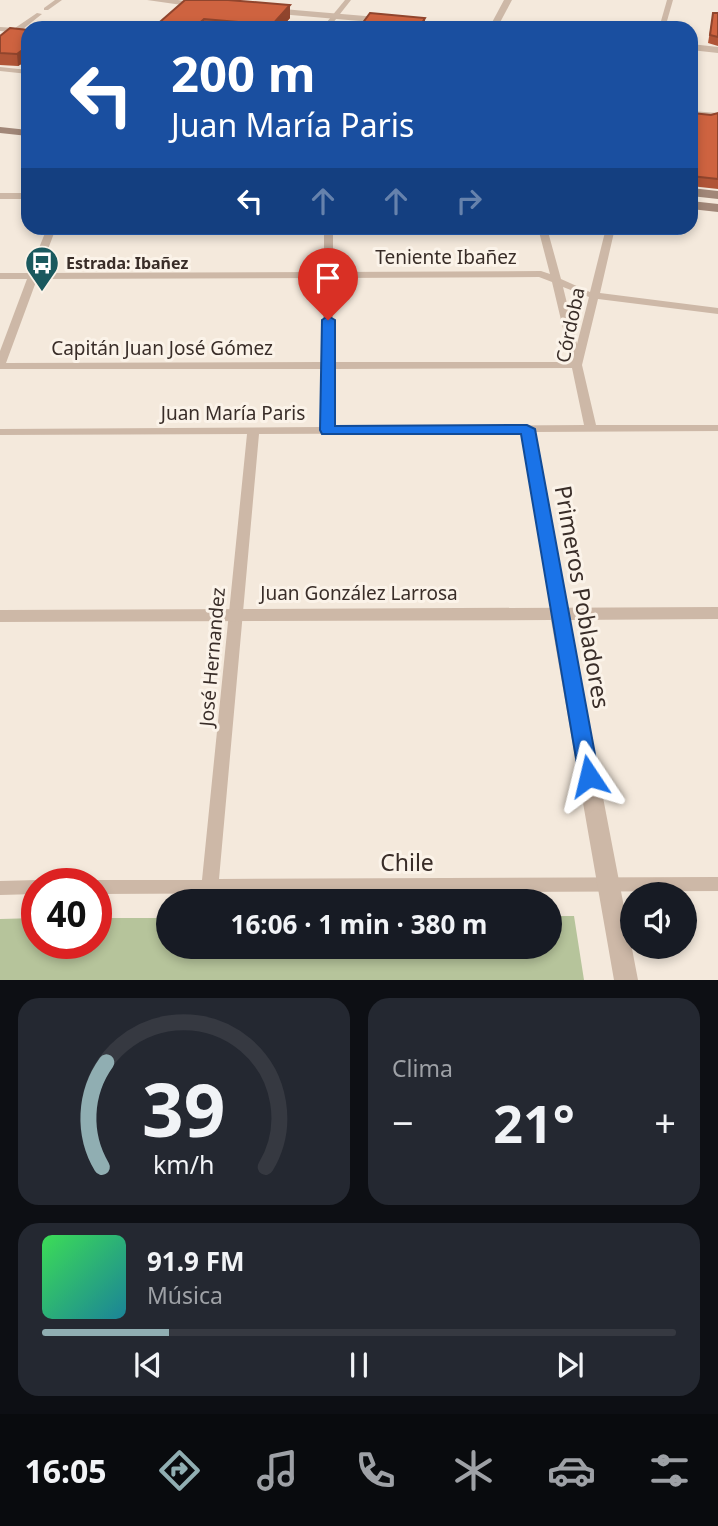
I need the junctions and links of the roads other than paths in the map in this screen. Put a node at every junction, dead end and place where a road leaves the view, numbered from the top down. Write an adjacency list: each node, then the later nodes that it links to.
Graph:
1 (59, 0): 11 (street)
2 (150, 0): 6 (street)
3 (348, 0): 10 (street)
4 (508, 0): 14 (street)
5 (670, 0): 15 (street)
6 (185, 1): 7 (street); 9 (street)
7 (211, 5)
8 (266, 10): 10 (street)
9 (174, 11)
10 (334, 16): 12 (street); 13 (street)
11 (30, 21)
12 (330, 21)
13 (391, 21)
14 (497, 21)
15 (664, 21)
16 (21, 28): 18 (street)
17 (0, 29): 18 (street)
18 (18, 30): 19 (street); 20 (street)
19 (21, 30)
20 (0, 43)
21 (698, 48): 22 (street)
22 (718, 50)
23 (0, 69): 24 (street)
24 (21, 71)
25 (698, 114): 26 (street)
26 (718, 115)
27 (0, 118): 28 (main road)
28 (21, 120)
29 (0, 130): 30 (main road)
30 (21, 132)
31 (698, 193): 32 (main road)
32 (718, 195)
33 (0, 196): 34 (street)
34 (21, 196)
35 (698, 206): 36 (main road)
36 (718, 208)
37 (48, 235): 43 (street)
38 (330, 235): 41 (street)
39 (545, 235): 44 (street)
40 (609, 235): 45 (street, Córdoba)
41 (329, 275): 43 (street, Teniente Ibañez); 44 (street, Teniente Ibañez); 48 (street)
42 (0, 276): 43 (street, Teniente Ibañez)
43 (33, 276): 47 (street)
44 (556, 279): 45 (street, Teniente Ibañez); 49 (street)
45 (594, 295): 46 (street, Teniente Ibañez); 49 (street, Córdoba)
46 (718, 311)
47 (0, 365): 48 (street, Capitán Juan José Gómez)
48 (328, 365): 49 (street, Capitán Juan José Gómez); 53 (street)
49 (577, 365): 52 (street, Córdoba)
50 (718, 428): 52 (street, Juan María Paris)
51 (527, 429): 52 (street, Juan María Paris); 53 (street, Juan María Paris); 57 (street, Primeros Pobladores)
52 (591, 429)
53 (327, 430): 54 (street, Juan María Paris)
54 (253, 431): 55 (street, Juan María Paris); 58 (street, José Hernandez)
55 (0, 432)
56 (718, 612): 57 (street, Juan González Larrosa)
57 (559, 613): 58 (street, Juan González Larrosa); 61 (street, Primeros Pobladores)
58 (236, 615): 59 (street, Juan González Larrosa); 64 (street, José Hernandez)
59 (0, 616)
60 (718, 884): 61 (street, Chile)
61 (608, 885): 64 (street, Chile); 66 (street, Primeros Pobladores)
62 (21, 887): 65 (street)
63 (112, 887): 64 (street, Chile)
64 (210, 887)
65 (0, 888)
66 (626, 980)

